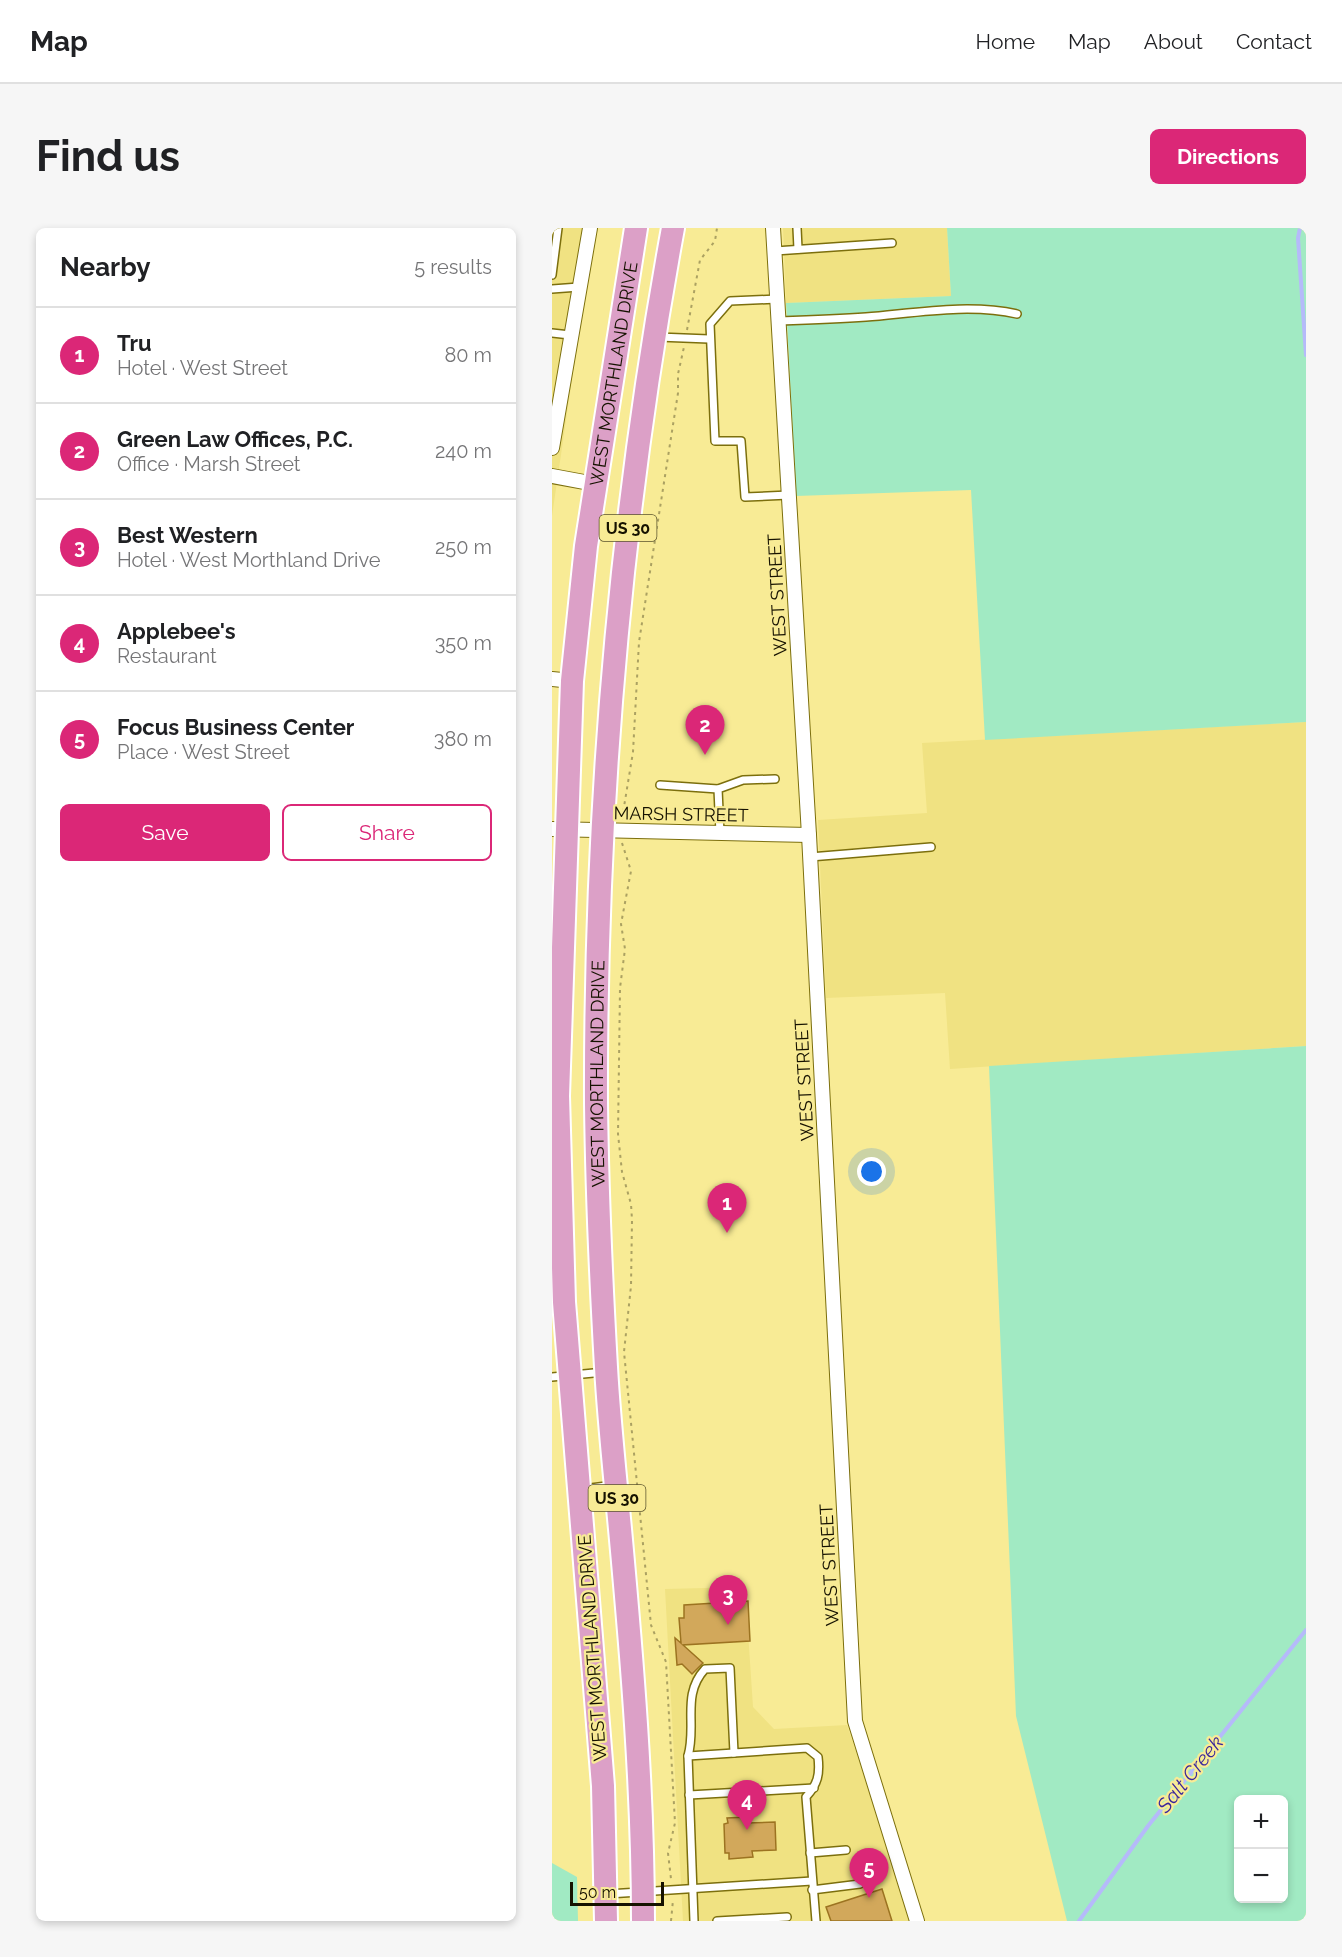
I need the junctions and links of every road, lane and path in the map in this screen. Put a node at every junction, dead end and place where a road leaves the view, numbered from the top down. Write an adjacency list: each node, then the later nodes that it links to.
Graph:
1 (558, 228): 11 (lane)
2 (590, 228): 12 (street)
3 (636, 228): 25 (highway, WEST MORTHLAND DRIVE / US 30)
4 (673, 228): 19 (highway, WEST MORTHLAND DRIVE / US 30)
5 (717, 228): 20 (path)
6 (773, 228): 10 (street, WEST STREET)
7 (796, 228): 9 (lane)
8 (892, 243): 9 (lane)
9 (798, 249): 10 (lane)
10 (775, 251): 14 (street, WEST STREET)
11 (552, 275)
12 (579, 287): 13 (lane); 18 (street)
13 (552, 289)
14 (777, 299): 16 (street, WEST STREET); 21 (lane)
15 (1017, 314): 16 (lane)
16 (779, 321): 26 (street, WEST STREET)
17 (552, 333): 18 (lane)
18 (570, 335): 22 (street)
19 (654, 336): 20 (lane); 32 (highway, WEST MORTHLAND DRIVE / US 30)
20 (686, 338): 21 (lane); 32 (path)
21 (709, 339): 26 (lane)
22 (555, 406): 23 (street)
23 (552, 448)
24 (552, 476): 25 (street)
25 (595, 484): 27 (highway, WEST MORTHLAND DRIVE / US 30)
26 (789, 495): 34 (street, WEST STREET)
27 (562, 680): 31 (highway, WEST MORTHLAND DRIVE / US 30)
28 (775, 779): 30 (lane)
29 (660, 785): 30 (lane)
30 (718, 789): 33 (lane)
31 (559, 829): 32 (street, MARSH STREET); 37 (highway, WEST MORTHLAND DRIVE / US 30)
32 (612, 830): 33 (street, MARSH STREET); 38 (highway, WEST MORTHLAND DRIVE / US 30); 51 (path)
33 (720, 833): 34 (street, MARSH STREET)
34 (809, 835): 36 (street, WEST STREET)
35 (931, 847): 36 (lane)
36 (810, 857): 62 (street, WEST STREET)
37 (556, 1006): 39 (highway, WEST MORTHLAND DRIVE / US 30)
38 (606, 1371): 39 (lane); 40 (highway, WEST MORTHLAND DRIVE / US 30)
39 (561, 1376): 41 (highway, WEST MORTHLAND DRIVE / US 30)
40 (616, 1484): 41 (lane); 53 (highway, WEST MORTHLAND DRIVE / US 30)
41 (580, 1489): 54 (highway, WEST MORTHLAND DRIVE / US 30)
42 (734, 1753): 43 (lane); 43 (lane); 44 (lane)
43 (688, 1756): 45 (lane)
44 (814, 1788): 45 (lane); 47 (lane)
45 (689, 1795): 50 (lane)
46 (846, 1850): 47 (lane)
47 (810, 1853): 48 (lane)
48 (812, 1881): 50 (lane); 52 (lane)
49 (860, 1884): 52 (lane)
50 (693, 1888): 51 (lane); 59 (lane)
51 (672, 1890): 53 (lane); 58 (path)
52 (812, 1890): 61 (lane)
53 (643, 1892): 54 (lane); 57 (highway, WEST MORTHLAND DRIVE / US 30)
54 (606, 1894): 56 (highway, WEST MORTHLAND DRIVE / US 30)
55 (787, 1917): 60 (lane)
56 (606, 1921)
57 (643, 1921)
58 (671, 1921)
59 (694, 1921)
60 (717, 1921)
61 (816, 1921)
62 (917, 1921)

